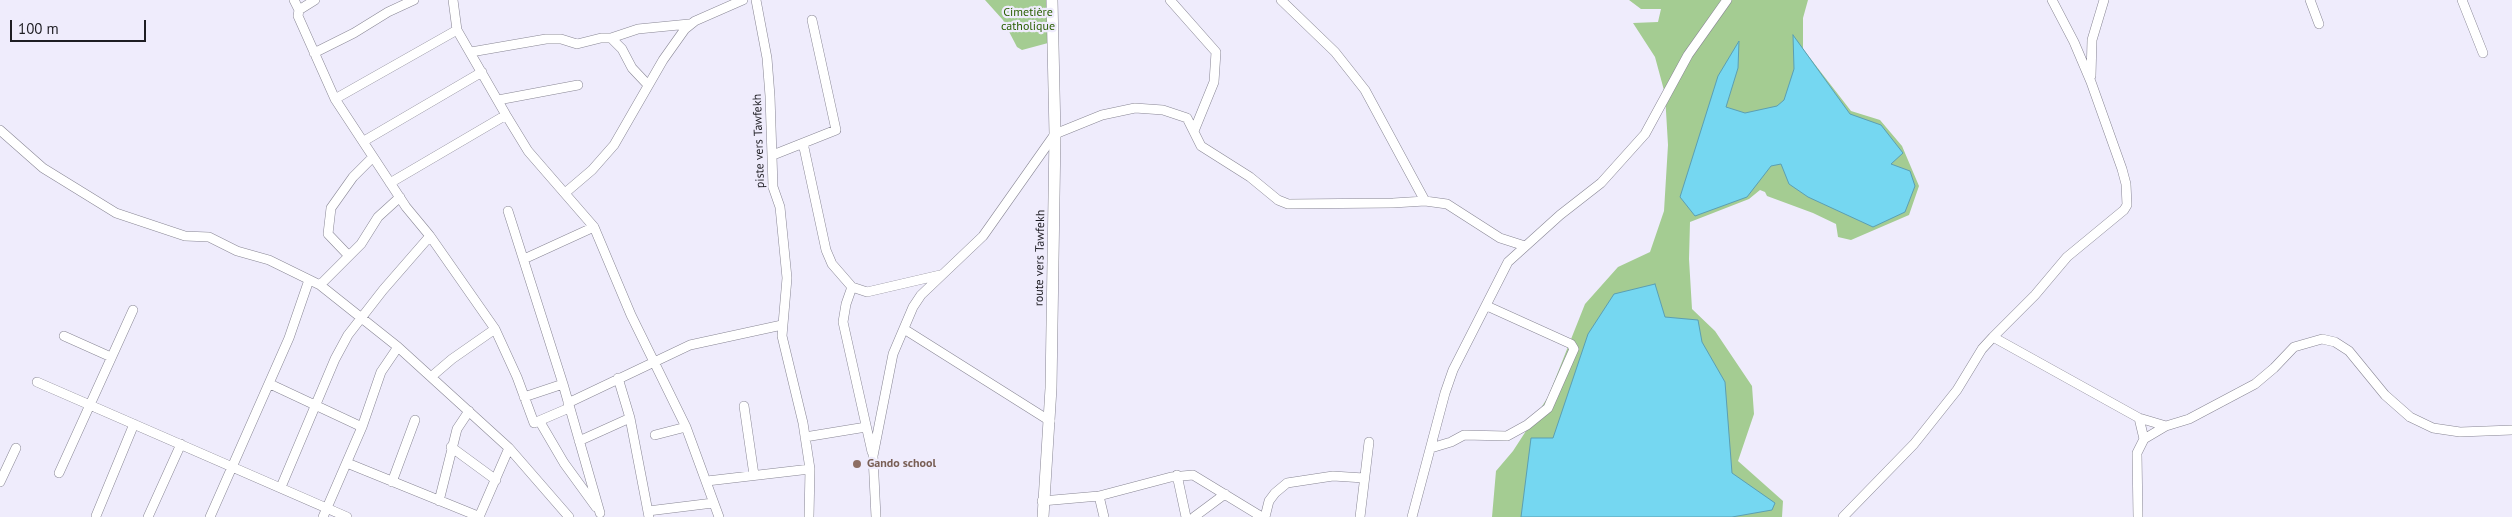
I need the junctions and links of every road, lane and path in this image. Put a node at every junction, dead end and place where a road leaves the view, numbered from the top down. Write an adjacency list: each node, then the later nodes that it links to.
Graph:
1 (294, 0): 15 (street)
2 (315, 0): 15 (street)
3 (414, 0): 22 (street)
4 (453, 0): 19 (street)
5 (743, 0): 17 (street)
6 (756, 0): 36 (street, piste vers Tawfekh)
7 (1052, 0): 33 (street, route vers Tawfekh)
8 (1170, 0): 32 (street)
9 (1281, 0): 41 (street)
10 (1727, 0): 45 (street)
11 (2052, 0): 25 (street)
12 (2104, 0): 25 (street)
13 (2310, 0): 18 (street)
14 (2462, 0): 23 (street)
15 (298, 10): 22 (street)
16 (812, 20): 35 (street)
17 (690, 24): 20 (street); 27 (street)
18 (2319, 24)
19 (457, 30): 21 (street); 28 (street)
20 (611, 38): 21 (street); 27 (street)
21 (471, 52): 24 (street)
22 (314, 53): 28 (street)
23 (2483, 53)
24 (482, 72): 29 (street); 34 (street)
25 (2091, 82): 59 (street)
26 (578, 85): 29 (street)
27 (648, 85): 39 (street)
28 (335, 99): 34 (street)
29 (498, 100): 30 (street)
30 (506, 115): 38 (street); 39 (street)
31 (0, 130): 49 (street)
32 (1194, 131): 33 (street); 41 (street)
33 (1055, 134): 48 (street); 77 (street, route vers Tawfekh)
34 (364, 141): 37 (street)
35 (803, 143): 36 (street); 51 (street)
36 (773, 155): 55 (street, piste vers Tawfekh)
37 (373, 157): 38 (street); 46 (street)
38 (390, 184): 40 (street)
39 (565, 193): 43 (street)
40 (400, 197): 44 (street); 46 (street)
41 (1425, 201): 45 (street)
42 (508, 211): 47 (street)
43 (594, 227): 47 (street); 62 (street)
44 (430, 236): 54 (street); 56 (street)
45 (1525, 246): 52 (street)
46 (349, 256): 50 (street)
47 (524, 259): 67 (street)
48 (941, 275): 51 (street); 57 (street)
49 (309, 280): 50 (street); 66 (street)
50 (320, 285): 54 (street)
51 (852, 287): 83 (street)
52 (1487, 306): 94 (street); 94 (street)
53 (133, 310): 61 (street)
54 (361, 316): 60 (street); 70 (street)
55 (782, 325): 62 (street); 86 (street, piste vers Tawfekh)
56 (495, 329): 63 (street); 68 (street)
57 (904, 329): 77 (street); 95 (street)
58 (64, 336): 61 (street)
59 (1993, 337): 75 (street); 117 (street)
60 (398, 348): 63 (street); 81 (street)
61 (111, 357): 69 (street)
62 (654, 361): 64 (street); 82 (street)
63 (431, 377): 73 (street)
64 (618, 378): 71 (street); 74 (street)
65 (36, 382): 69 (street)
66 (270, 384): 70 (street); 97 (street)
67 (563, 384): 68 (street); 71 (street)
68 (524, 397): 78 (street)
69 (90, 405): 79 (street); 99 (street)
70 (316, 406): 81 (street); 107 (street)
71 (568, 406): 78 (street); 88 (street)
72 (744, 406): 100 (street)
73 (469, 411): 91 (street); 93 (street)
74 (630, 418): 88 (street); 114 (street)
75 (2139, 418): 80 (street); 87 (street)
76 (414, 420): 106 (street)
77 (1050, 420): 111 (street, route vers Tawfekh)
78 (540, 422): 115 (street)
79 (134, 424): 90 (street); 116 (street)
80 (2166, 426): 84 (street); 87 (street)
81 (362, 427): 96 (street)
82 (686, 427): 85 (street); 104 (street)
83 (866, 427): 86 (street); 95 (street)
84 (2512, 430)
85 (655, 435)
86 (805, 437): 98 (street, piste vers Tawfekh)
87 (2144, 439): 134 (street)
88 (579, 441): 115 (street)
89 (1369, 442): 102 (street)
90 (182, 444): 97 (street); 118 (street)
91 (451, 447): 103 (street); 110 (street)
92 (16, 448): 105 (street)
93 (509, 448): 103 (street); 123 (street)
94 (1431, 448): 133 (street)
95 (873, 456): 126 (street)
96 (347, 463): 106 (street); 113 (street)
97 (232, 466): 107 (street); 119 (street)
98 (810, 470): 100 (street); 125 (street, piste vers Tawfekh)
99 (59, 473)
100 (754, 475): 104 (street)
101 (1177, 475): 108 (street); 109 (street); 129 (street)
102 (1364, 478): 131 (street); 132 (street)
103 (496, 480): 122 (street)
104 (707, 481): 112 (street)
105 (0, 482)
106 (392, 482): 110 (street)
107 (281, 487): 113 (street)
108 (1224, 494): 130 (street); 131 (street)
109 (1099, 496): 111 (street); 128 (street)
110 (439, 501): 122 (street)
111 (1042, 501): 127 (street, route vers Tawfekh)
112 (713, 503): 114 (street); 124 (street)
113 (327, 507): 120 (street); 121 (street)
114 (648, 514)
115 (602, 515)
116 (96, 516)
117 (1844, 516)
118 (148, 517)
119 (210, 517)
120 (323, 517)
121 (347, 517)
122 (480, 517)
123 (569, 517)
124 (719, 517)
125 (809, 517)
126 (876, 517)
127 (1043, 517)
128 (1104, 517)
129 (1186, 517)
130 (1194, 517)
131 (1264, 517)
132 (1360, 517)
133 (1412, 517)
134 (2138, 517)

